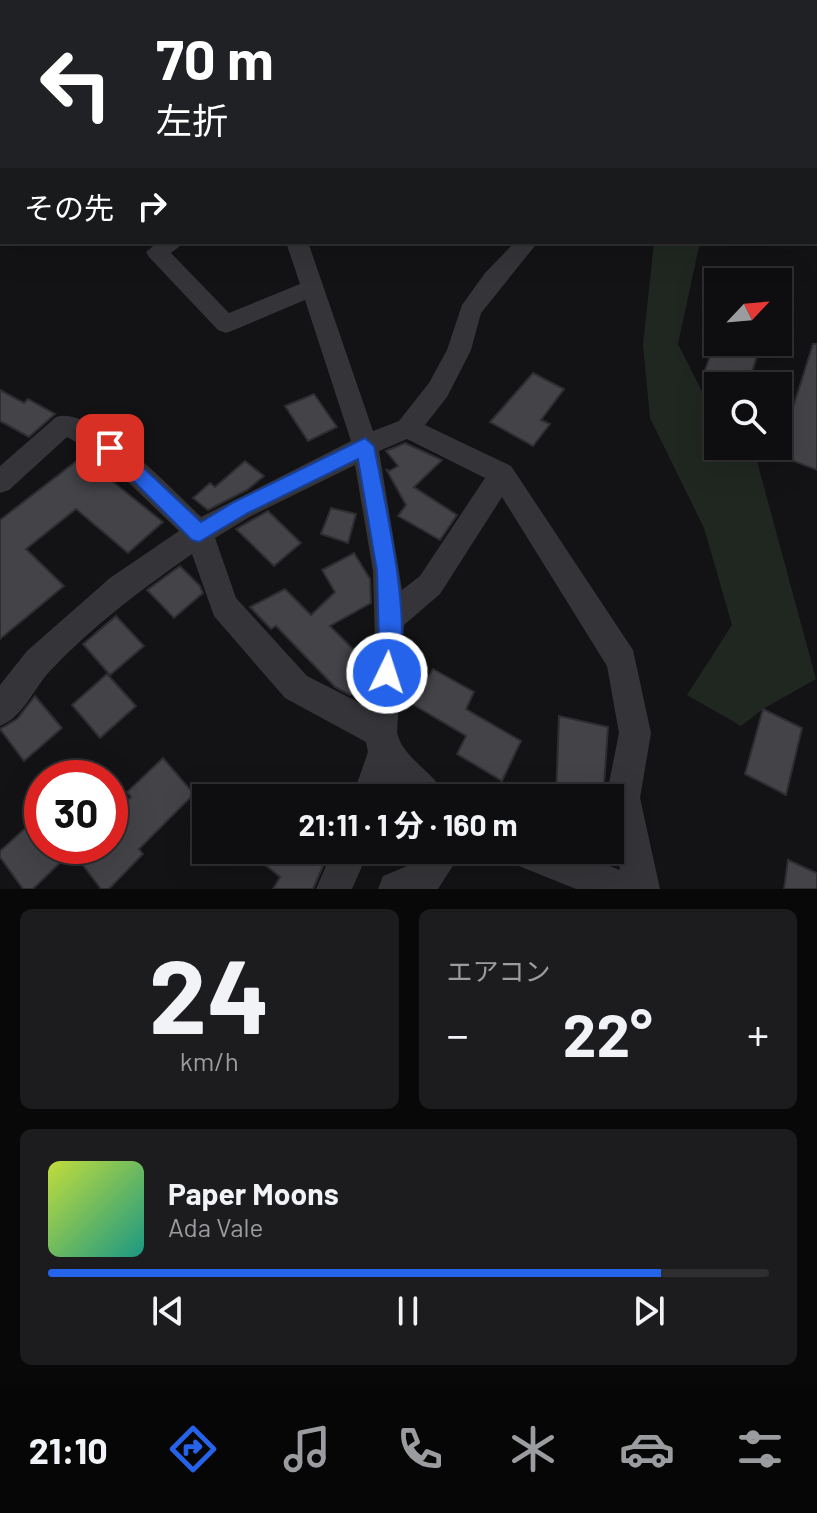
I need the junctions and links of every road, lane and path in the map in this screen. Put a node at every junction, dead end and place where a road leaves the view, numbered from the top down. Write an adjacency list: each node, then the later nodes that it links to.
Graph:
1 (171, 244): 4 (street)
2 (298, 244): 4 (street)
3 (525, 244): 5 (street)
4 (313, 287): 6 (street)
5 (408, 428): 6 (street); 7 (street)
6 (365, 446): 9 (street); 10 (street)
7 (502, 474): 10 (street); 21 (street)
8 (0, 482): 9 (street)
9 (199, 533): 11 (street); 12 (street)
10 (389, 619): 12 (street)
11 (0, 710)
12 (383, 742): 13 (street); 14 (street)
13 (372, 784)
14 (418, 784)
15 (345, 864): 18 (street)
16 (435, 864): 19 (street)
17 (558, 864): 20 (street)
18 (334, 889)
19 (396, 889)
20 (623, 889)
21 (642, 889)

